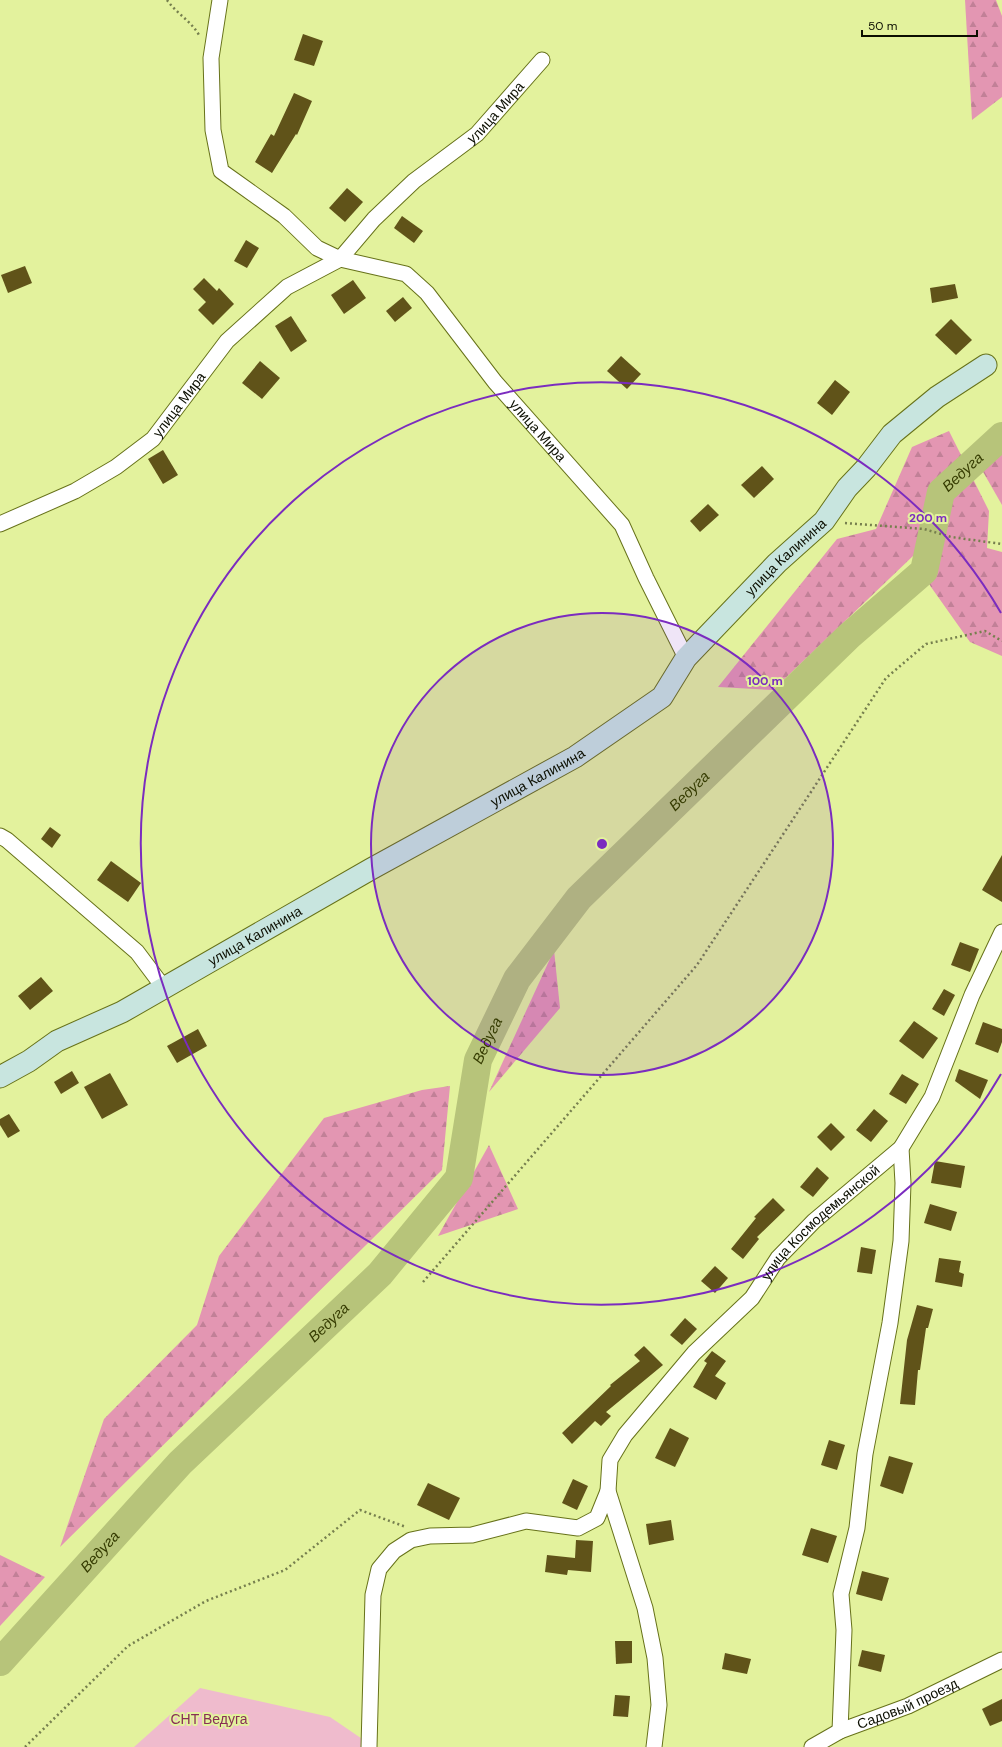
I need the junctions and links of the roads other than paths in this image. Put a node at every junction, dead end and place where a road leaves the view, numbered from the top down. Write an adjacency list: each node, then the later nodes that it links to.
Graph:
1 (220, 0): 3 (street, улица Мира)
2 (542, 60): 3 (street, улица Мира)
3 (340, 259): 5 (street, улица Мира); 6 (street, улица Мира)
4 (986, 365): 6 (street, улица Калинина)
5 (0, 524)
6 (686, 658): 9 (street, улица Калинина)
7 (0, 836): 9 (street)
8 (1002, 932): 11 (street, улица Космодемьянской)
9 (164, 988): 10 (street, улица Калинина)
10 (0, 1077)
11 (901, 1148): 12 (street, улица Космодемьянской); 14 (street)
12 (608, 1491): 15 (street); 16 (street)
13 (1002, 1660): 14 (street, Садовый проезд)
14 (840, 1731): 17 (street, Садовый проезд)
15 (369, 1747)
16 (654, 1747)
17 (812, 1747)

